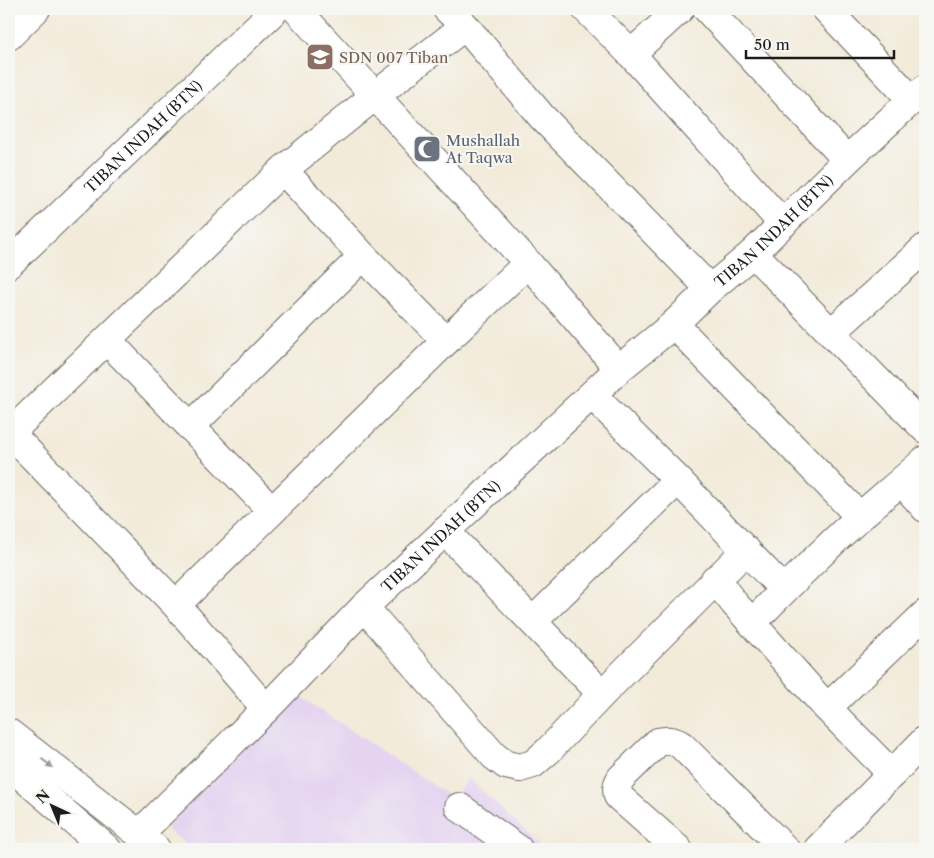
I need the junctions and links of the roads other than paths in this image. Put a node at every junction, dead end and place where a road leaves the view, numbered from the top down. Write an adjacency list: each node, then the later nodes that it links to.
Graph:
1 (36, 9): 9 (street)
2 (276, 9): 20 (street, TIBAN INDAH (BTN))
3 (296, 9): 12 (street)
4 (680, 9): 10 (street)
5 (707, 9): 13 (street)
6 (826, 9): 11 (street)
7 (594, 12): 10 (street)
8 (456, 17): 12 (street); 21 (street)
9 (9, 36)
10 (631, 54): 15 (street)
11 (918, 94): 13 (street, TIBAN INDAH (BTN))
12 (376, 95): 14 (street); 19 (street)
13 (847, 160): 15 (street, TIBAN INDAH (BTN))
14 (283, 170): 18 (street); 24 (street)
15 (783, 224): 17 (street, TIBAN INDAH (BTN))
16 (925, 248): 23 (street)
17 (753, 254): 21 (street, TIBAN INDAH (BTN)); 23 (street)
18 (364, 256): 25 (street); 28 (street)
19 (528, 263): 25 (street); 26 (street)
20 (9, 264)
21 (710, 289): 22 (street, TIBAN INDAH (BTN))
22 (674, 324): 26 (street, TIBAN INDAH (BTN)); 36 (street)
23 (831, 333): 29 (street)
24 (107, 340): 28 (street); 30 (street)
25 (446, 341): 35 (street)
26 (619, 369): 27 (street, TIBAN INDAH (BTN))
27 (592, 395): 32 (street); 37 (street, TIBAN INDAH (BTN))
28 (190, 427): 35 (street)
29 (925, 429)
30 (10, 432): 41 (street)
31 (925, 460): 33 (street)
32 (678, 480): 38 (street); 44 (street)
33 (902, 482): 34 (street); 36 (street)
34 (925, 508)
35 (272, 511): 41 (street)
36 (860, 517): 40 (street)
37 (445, 531): 42 (street, TIBAN INDAH (BTN)); 44 (street)
38 (746, 550): 39 (street); 40 (street)
39 (715, 579): 45 (street); 46 (street)
40 (784, 590): 45 (street)
41 (176, 605): 48 (street)
42 (364, 607): 46 (street); 48 (street, TIBAN INDAH (BTN))
43 (925, 614): 47 (street)
44 (533, 621): 46 (street)
45 (752, 623): 47 (street)
46 (602, 694)
47 (828, 708): 52 (street)
48 (266, 709): 54 (street, TIBAN INDAH (BTN))
49 (9, 733): 54 (street, one-way to 54)
50 (925, 740): 52 (street)
51 (9, 765): 55 (street)
52 (892, 774): 59 (street)
53 (459, 807): 56 (street)
54 (148, 842)
55 (107, 849)
56 (518, 849)
57 (678, 849): 58 (street)
58 (785, 849)
59 (818, 849)

